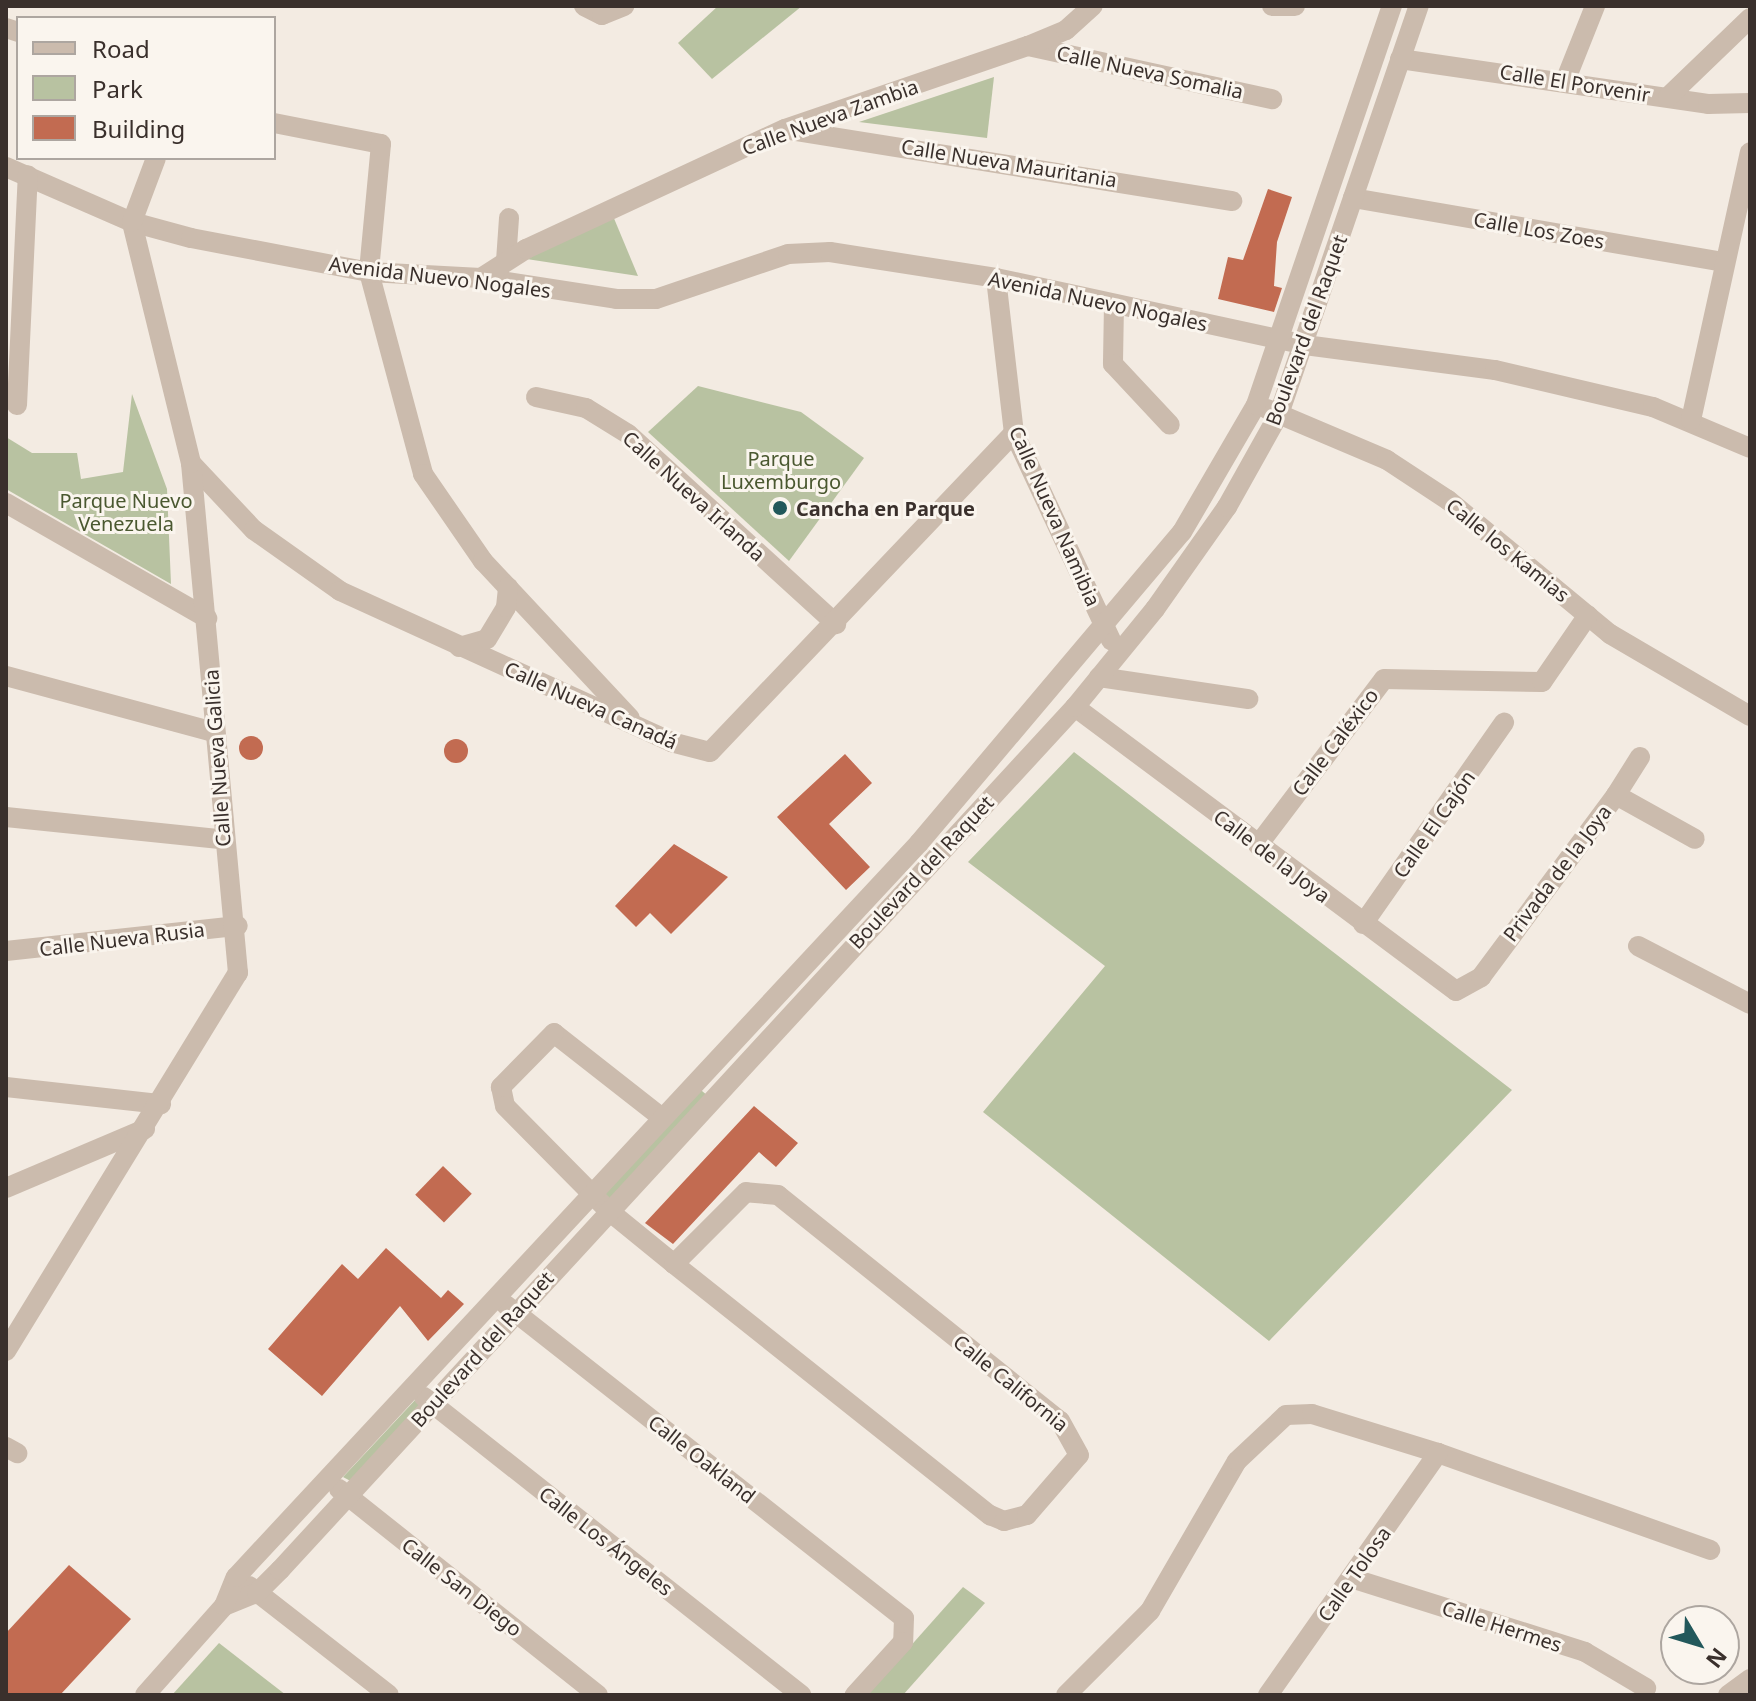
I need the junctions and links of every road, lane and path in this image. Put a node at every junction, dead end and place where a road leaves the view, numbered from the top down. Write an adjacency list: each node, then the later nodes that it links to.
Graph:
1 (584, 6): 2 (street)
2 (624, 6)
3 (1093, 6): 10 (street, Calle Nueva Zambia)
4 (1272, 6): 5 (street)
5 (1295, 6)
6 (1392, 6): 32 (street, Boulevard del Raquet)
7 (1419, 6): 11 (street, Boulevard del Raquet)
8 (1595, 6): 12 (street)
9 (1750, 18): 13 (street)
10 (1028, 46): 14 (street, Calle Nueva Somalia); 17 (street, Calle Nueva Zambia)
11 (1400, 59): 12 (street, Calle El Porvenir); 22 (street, Boulevard del Raquet)
12 (1566, 79): 13 (street, Calle El Porvenir)
13 (1668, 97): 15 (street, Calle El Porvenir)
14 (1272, 99)
15 (1750, 103)
16 (276, 123): 28 (street)
17 (785, 129): 23 (street, Calle Nueva Mauritania); 26 (street, Calle Nueva Zambia)
18 (1750, 152): 27 (street)
19 (155, 160): 25 (street)
20 (6, 167): 21 (street, Avenida Nuevo Nogales)
21 (28, 175): 25 (street, Avenida Nuevo Nogales); 34 (street)
22 (1353, 198): 27 (street, Calle Los Zoes); 33 (street, Boulevard del Raquet)
23 (1232, 201)
24 (509, 218): 26 (street)
25 (132, 222): 28 (street, Avenida Nuevo Nogales); 43 (street, Calle Nueva Galicia)
26 (506, 261): 29 (street, Calle Nueva Zambia)
27 (1724, 262): 39 (street)
28 (369, 272): 29 (street, Avenida Nuevo Nogales); 45 (street)
29 (481, 278): 30 (street, Avenida Nuevo Nogales)
30 (996, 278): 31 (street, Avenida Nuevo Nogales); 41 (street, Calle Nueva Namibia)
31 (1114, 304): 32 (street, Avenida Nuevo Nogales); 40 (street)
32 (1282, 339): 33 (street, Avenida Nuevo Nogales); 37 (street, Boulevard del Raquet)
33 (1305, 345): 38 (street, Boulevard del Raquet); 39 (street, Avenida Nuevo Nogales)
34 (13, 359): 36 (street)
35 (536, 397): 48 (street, Calle Nueva Irlanda)
36 (17, 405)
37 (1256, 405): 38 (street, Calle los Kamias); 49 (street, Boulevard del Raquet)
38 (1279, 414): 46 (street, Calle los Kamias); 51 (street, Boulevard del Raquet)
39 (1691, 420): 42 (street, Avenida Nuevo Nogales)
40 (1170, 425)
41 (1014, 433): 48 (street, Calle Nueva Canadá); 49 (street, Calle Nueva Namibia)
42 (1750, 448)
43 (191, 463): 47 (street, Calle Nueva Galicia); 50 (street, Calle Nueva Canadá)
44 (6, 503): 47 (street)
45 (508, 587): 50 (street); 58 (street)
46 (1588, 615): 56 (street, Calle los Kamias); 65 (street, Calle Caléxico)
47 (207, 618): 59 (street, Calle Nueva Galicia)
48 (836, 624): 58 (street, Calle Nueva Canadá)
49 (1105, 630): 51 (street, Calle Nueva Namibia); 74 (street, Boulevard del Raquet)
50 (457, 647): 58 (street, Calle Nueva Canadá)
51 (1119, 654): 53 (street, Boulevard del Raquet)
52 (6, 676): 59 (street)
53 (1099, 677): 54 (street); 55 (street, Boulevard del Raquet)
54 (1248, 699)
55 (1075, 707): 65 (street, Calle de la Joya); 78 (street, Boulevard del Raquet)
56 (1750, 716)
57 (1504, 723): 66 (street, Calle El Cajón)
58 (635, 724)
59 (213, 732): 63 (street, Calle Nueva Galicia)
60 (1640, 757): 61 (street)
61 (1616, 795): 64 (street, Privada de la Joya); 70 (street, Privada de la Joya)
62 (6, 817): 63 (street)
63 (220, 839): 67 (street, Calle Nueva Galicia)
64 (1695, 839)
65 (1258, 845): 66 (street, Calle de la Joya)
66 (1363, 924): 70 (street, Calle de la Joya)
67 (238, 926): 69 (street, Calle Nueva Rusia); 73 (street, Calle Nueva Galicia)
68 (1638, 946): 71 (street)
69 (6, 951)
70 (1473, 985)
71 (1750, 1004)
72 (6, 1087): 73 (street)
73 (161, 1104): 75 (street, Calle Nueva Galicia)
74 (661, 1117): 77 (street, Boulevard del Raquet); 77 (street, Calle California)
75 (145, 1129): 76 (street); 82 (street, Calle Nueva Galicia)
76 (6, 1188)
77 (589, 1191): 78 (street, Calle California); 80 (street, Boulevard del Raquet)
78 (609, 1211): 79 (street, Calle California); 81 (street, Boulevard del Raquet)
79 (674, 1264): 79 (street, Calle California)
80 (494, 1295): 81 (street, Calle Oakland); 83 (street, Boulevard del Raquet)
81 (515, 1313): 84 (street, Boulevard del Raquet); 99 (street, Calle Oakland)
82 (6, 1351)
83 (411, 1387): 84 (street, Calle Los Ángeles); 86 (street, Boulevard del Raquet)
84 (433, 1404): 87 (street, Boulevard del Raquet); 98 (street, Calle Los Ángeles)
85 (1438, 1453): 88 (street); 90 (street, Calle Tolosa); 100 (street)
86 (327, 1478): 87 (street, Calle San Diego); 89 (street, Boulevard del Raquet)
87 (346, 1495): 91 (street, Boulevard del Raquet); 97 (street, Calle San Diego)
88 (1710, 1550)
89 (236, 1577): 91 (street); 92 (street, Boulevard del Raquet)
90 (1351, 1578): 94 (street, Calle Hermes); 101 (street, Calle Tolosa)
91 (257, 1593): 92 (street, Boulevard del Raquet); 96 (street)
92 (224, 1606): 95 (street, Boulevard del Raquet)
93 (1750, 1679): 102 (street)
94 (1646, 1688)
95 (145, 1695)
96 (389, 1695)
97 (598, 1695)
98 (801, 1695)
99 (855, 1695)
100 (1066, 1695)
101 (1268, 1695)
102 (1728, 1695)

